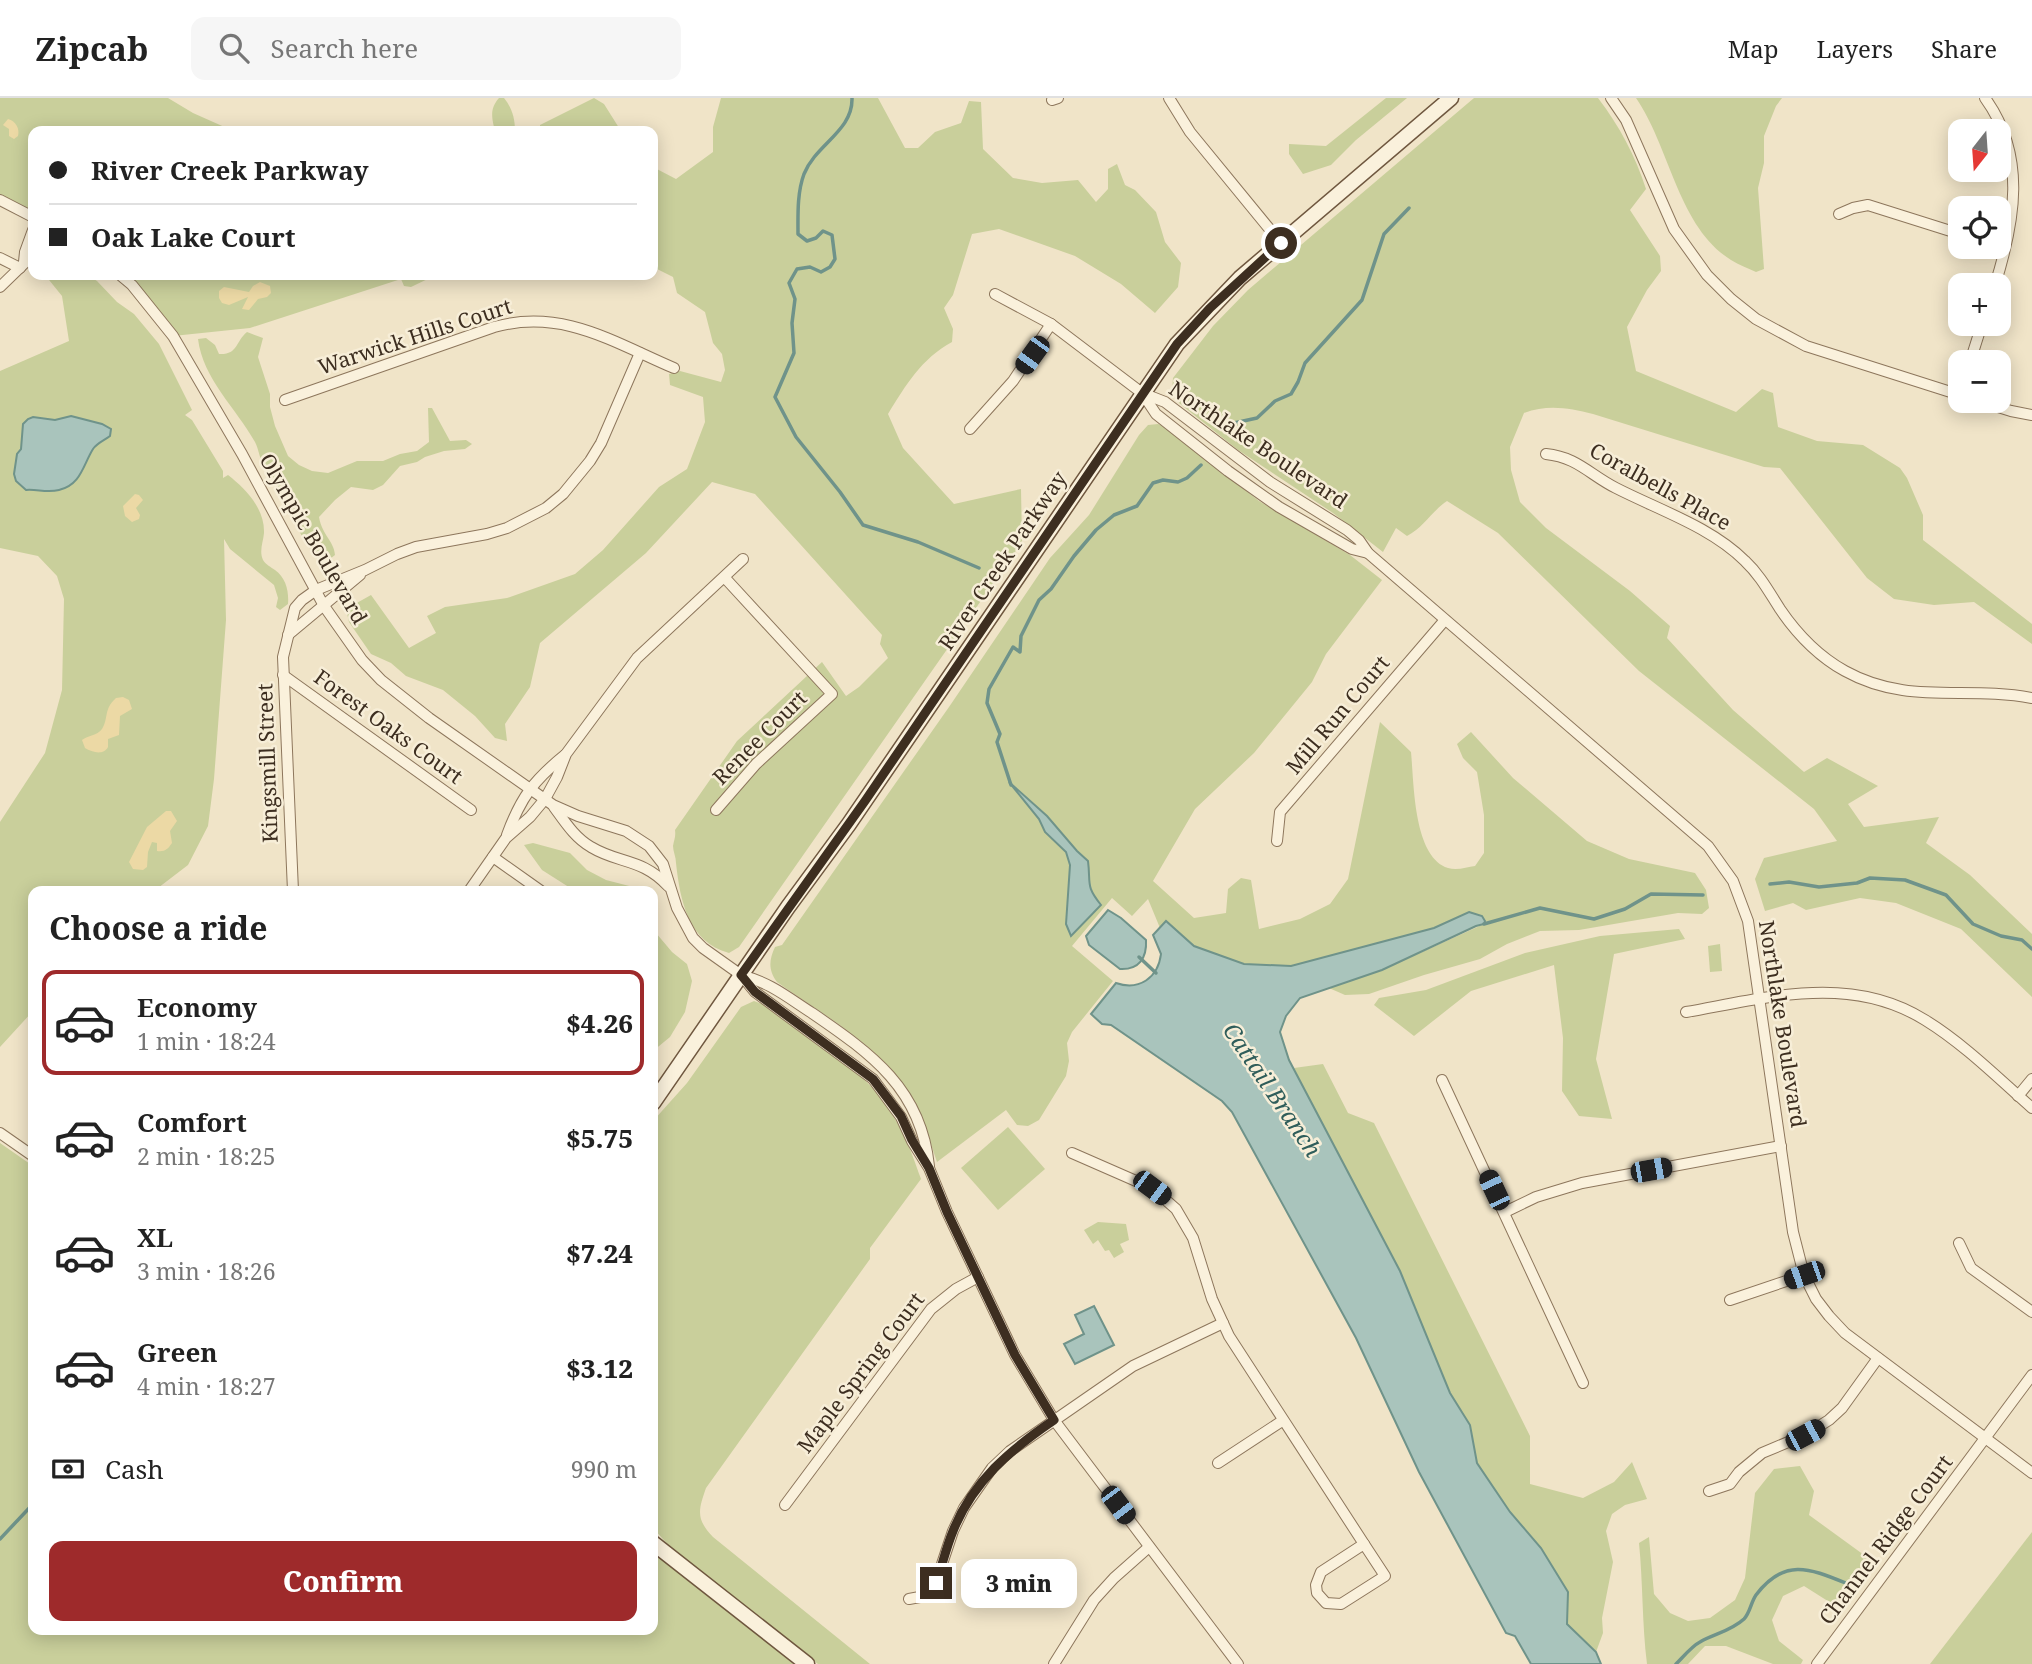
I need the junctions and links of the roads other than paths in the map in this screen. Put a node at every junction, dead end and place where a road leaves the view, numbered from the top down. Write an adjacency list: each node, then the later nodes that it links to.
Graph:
1 (1169, 98): 10 (street)
2 (1451, 98): 10 (main road, River Creek Parkway)
3 (1611, 98): 21 (street)
4 (1985, 98): 6 (street)
5 (0, 200): 7 (street)
6 (2011, 209)
7 (28, 214)
8 (1839, 215): 9 (street)
9 (1948, 230)
10 (1281, 243): 22 (main road, River Creek Parkway)
11 (28, 244): 14 (street)
12 (0, 258): 14 (street)
13 (28, 260): 14 (street)
14 (22, 265): 16 (street)
15 (126, 280): 32 (street, Olympic Boulevard)
16 (0, 287)
17 (995, 294): 18 (street)
18 (1051, 324): 22 (street); 26 (street)
19 (640, 353): 20 (street, Warwick Hills Court); 23 (street, Warwick Hills Court); 30 (street, Kingsmill Street)
20 (674, 368)
21 (1948, 390)
22 (1142, 393): 28 (street, Northlake Boulevard); 28 (street, Northlake Boulevard); 50 (main road, River Creek Parkway)
23 (285, 400)
24 (2011, 411): 25 (street)
25 (2032, 415)
26 (970, 429)
27 (1546, 454): 37 (street, Coralbells Place)
28 (1368, 553): 34 (street, Northlake Boulevard)
29 (743, 559): 31 (street)
30 (365, 570): 32 (street, Kingsmill Street); 33 (street, Kingsmill Street)
31 (725, 578): 38 (street); 42 (street, Renee Court)
32 (316, 590): 33 (street, Olympic Boulevard); 35 (street, Kingsmill Street)
33 (324, 606): 35 (street, Kingsmill Street); 39 (street, Olympic Boulevard)
34 (1444, 621): 44 (street, Mill Run Court); 51 (street, Northlake Boulevard)
35 (288, 635): 36 (street, Kingsmill Street)
36 (283, 675): 41 (street, Forest Oaks Court); 46 (street, Kingsmill Street)
37 (2032, 698)
38 (566, 754): 39 (street); 40 (street)
39 (529, 788): 40 (street, Olympic Boulevard); 43 (street)
40 (549, 802): 43 (street); 49 (street, Olympic Boulevard); 49 (street, Olympic Boulevard)
41 (471, 810)
42 (716, 810)
43 (506, 838): 45 (street)
44 (1277, 841)
45 (494, 857): 47 (street); 48 (street)
46 (293, 886)
47 (473, 886)
48 (534, 886)
49 (671, 889): 50 (street, Olympic Boulevard)
50 (741, 975): 55 (main road, River Creek Parkway); 62 (street); 62 (street)
51 (1759, 999): 52 (street); 56 (street); 59 (street, Northlake Boulevard)
52 (1686, 1012)
53 (2032, 1079): 56 (street)
54 (1442, 1080): 63 (street)
55 (658, 1096)
56 (2018, 1096): 57 (street)
57 (2032, 1108)
58 (0, 1133): 60 (street)
59 (1781, 1146): 63 (street); 65 (street, Northlake Boulevard)
60 (28, 1152)
61 (1072, 1153): 69 (street)
62 (929, 1168): 66 (street)
63 (1505, 1212): 72 (street)
64 (1959, 1243): 68 (street)
65 (1804, 1275): 67 (street); 70 (street, Northlake Boulevard)
66 (978, 1277): 73 (street); 79 (street, Maple Spring Court)
67 (1730, 1300)
68 (2032, 1312)
69 (1223, 1323): 73 (street); 74 (street)
70 (1878, 1358): 75 (street, Northlake Boulevard); 78 (street)
71 (2032, 1375): 75 (street, Channel Ridge Court)
72 (1583, 1383)
73 (1054, 1420): 81 (street); 83 (street)
74 (1282, 1420): 76 (street); 80 (street)
75 (1986, 1438): 77 (street, Northlake Boulevard); 87 (street, Channel Ridge Court)
76 (1218, 1463)
77 (2032, 1473)
78 (1709, 1491)
79 (785, 1504)
80 (1364, 1544): 80 (street)
81 (1149, 1547): 85 (street); 86 (street)
82 (658, 1548): 84 (main road)
83 (909, 1600)
84 (807, 1664)
85 (1054, 1664)
86 (1238, 1664)
87 (1817, 1664)

